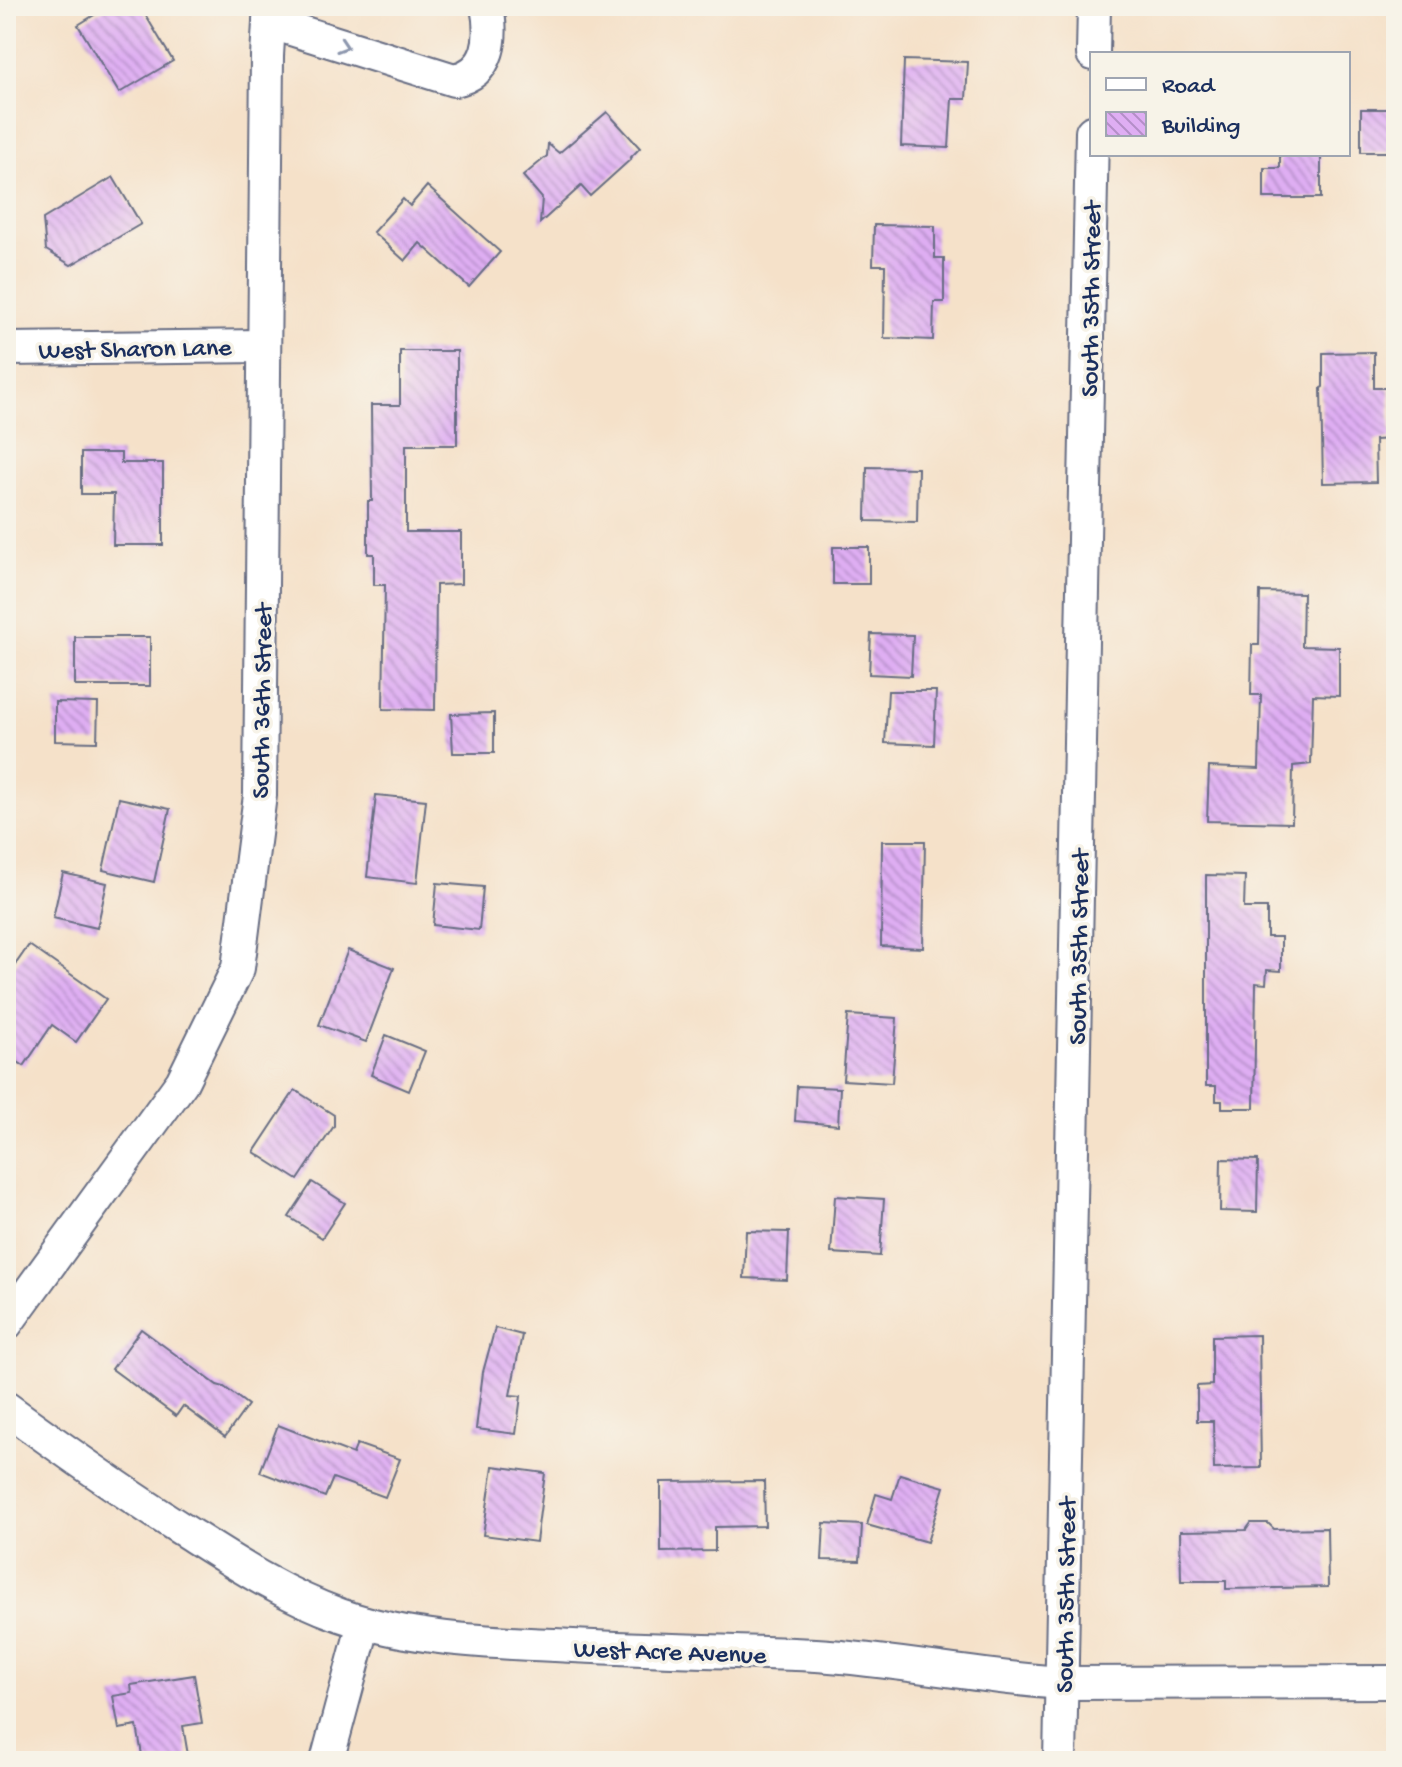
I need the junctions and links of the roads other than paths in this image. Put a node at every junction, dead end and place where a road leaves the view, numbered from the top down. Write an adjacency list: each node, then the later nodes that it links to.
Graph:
1 (487, 6): 3 (street, one-way to 1)
2 (1094, 6): 4 (street)
3 (269, 14): 6 (street, South 36th Street)
4 (1093, 52)
5 (1092, 156): 12 (street, South 35th Street)
6 (264, 346): 7 (street, West Sharon Lane); 8 (street, South 36th Street)
7 (6, 349)
8 (6, 1324)
9 (6, 1408): 10 (street, West Acre Avenue)
10 (364, 1623): 12 (street, West Acre Avenue); 13 (street)
11 (1396, 1682): 12 (street, West Acre Avenue)
12 (1063, 1683): 14 (street, South 35th Street)
13 (327, 1761)
14 (1060, 1761)

